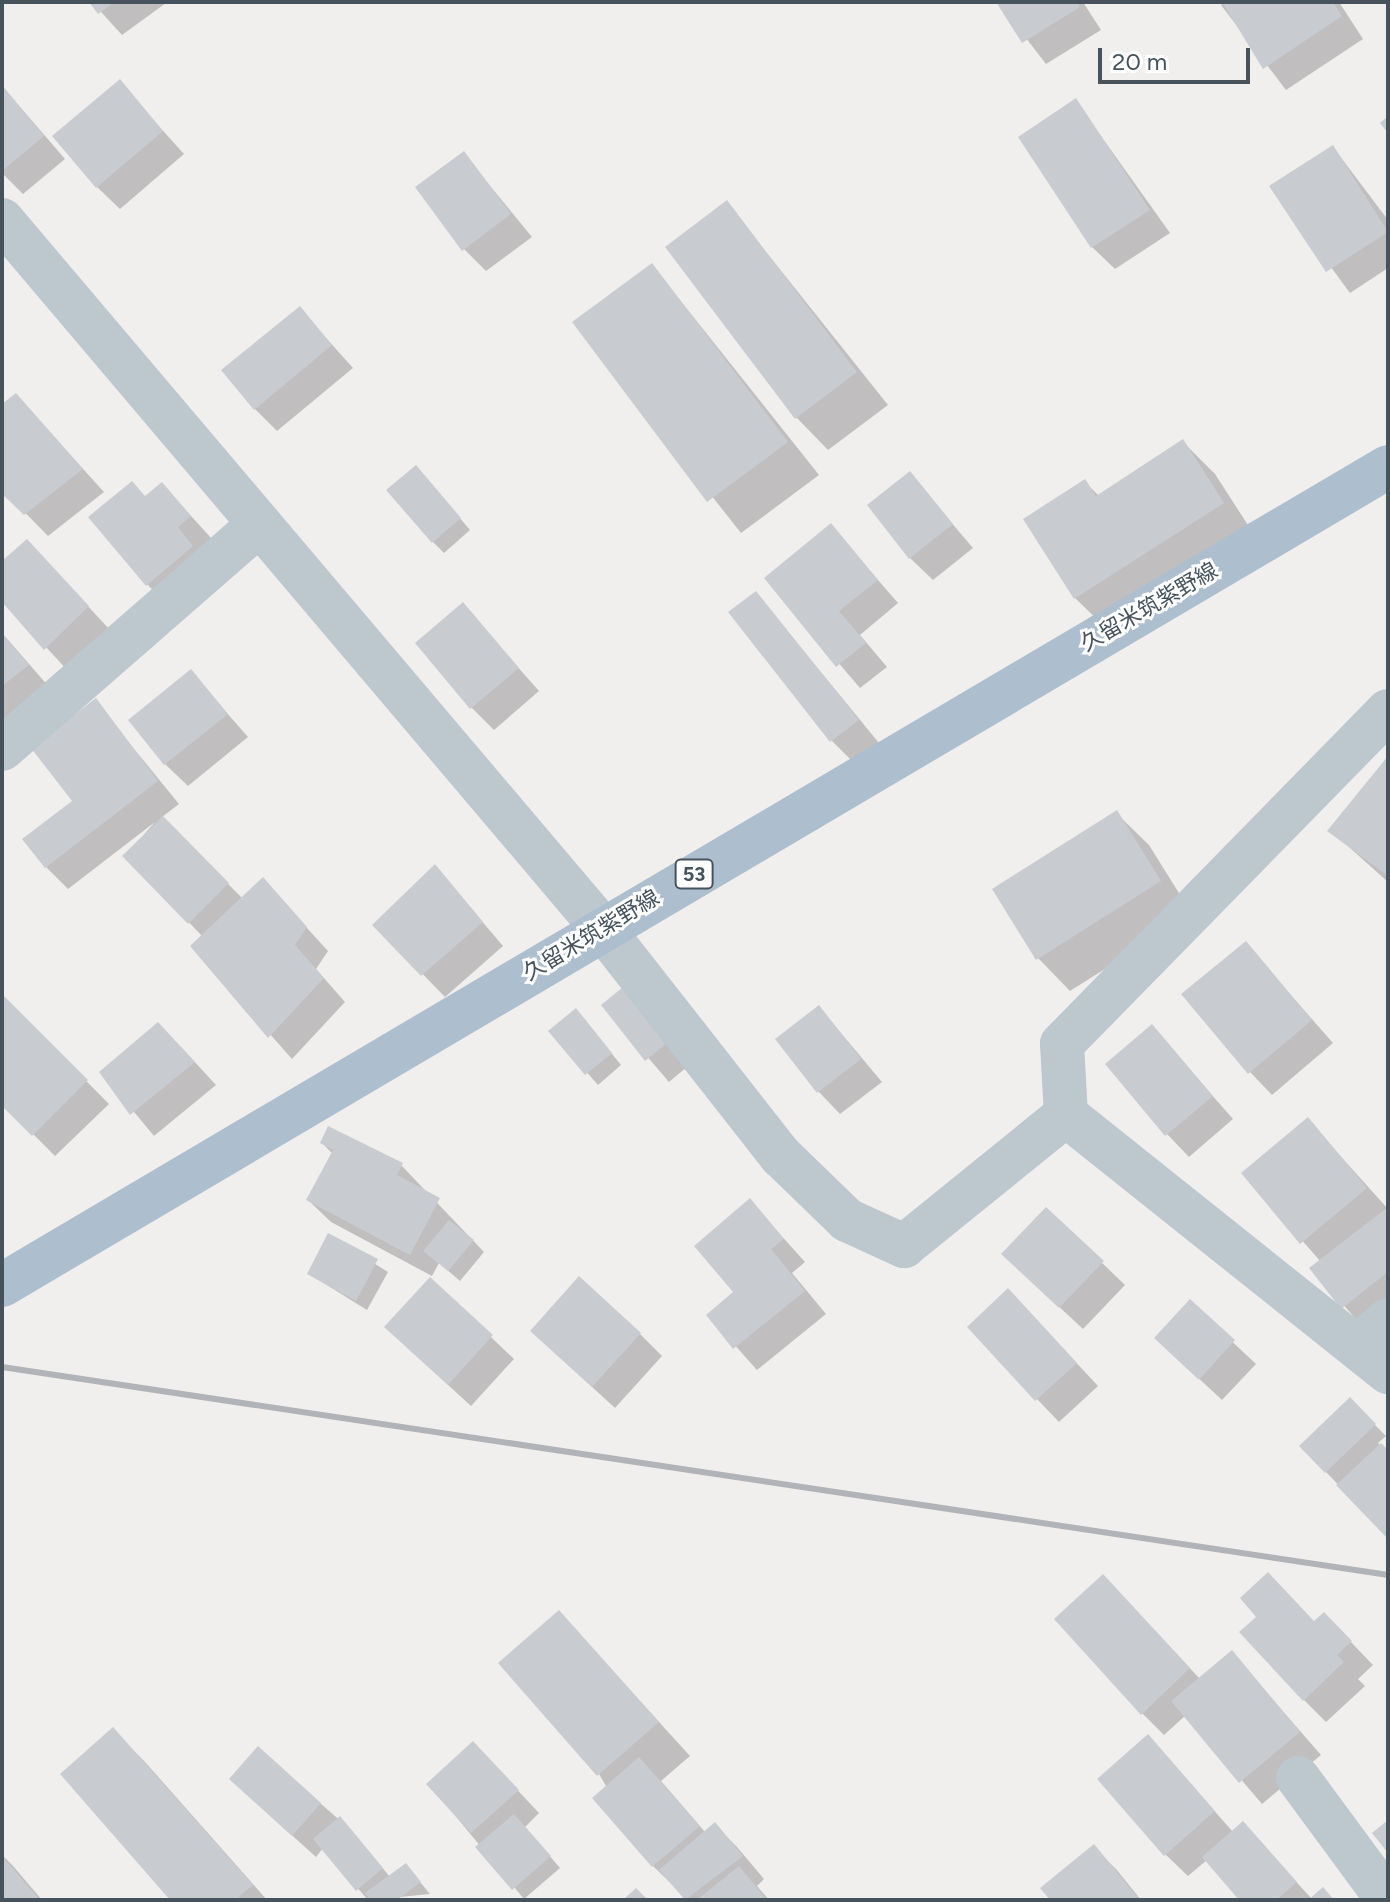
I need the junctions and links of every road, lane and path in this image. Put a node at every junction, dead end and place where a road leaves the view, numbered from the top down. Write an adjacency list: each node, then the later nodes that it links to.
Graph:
1 (2, 220): 3 (street)
2 (1388, 467): 6 (main road, 久留米筑紫野線 / 53)
3 (260, 524): 5 (street); 6 (street)
4 (1388, 711): 7 (street)
5 (2, 749)
6 (602, 928): 7 (street); 8 (main road, 久留米筑紫野線 / 53)
7 (1066, 1115): 9 (street)
8 (2, 1285)
9 (1378, 1346)
10 (1298, 1778): 11 (street)
11 (1388, 1900)

